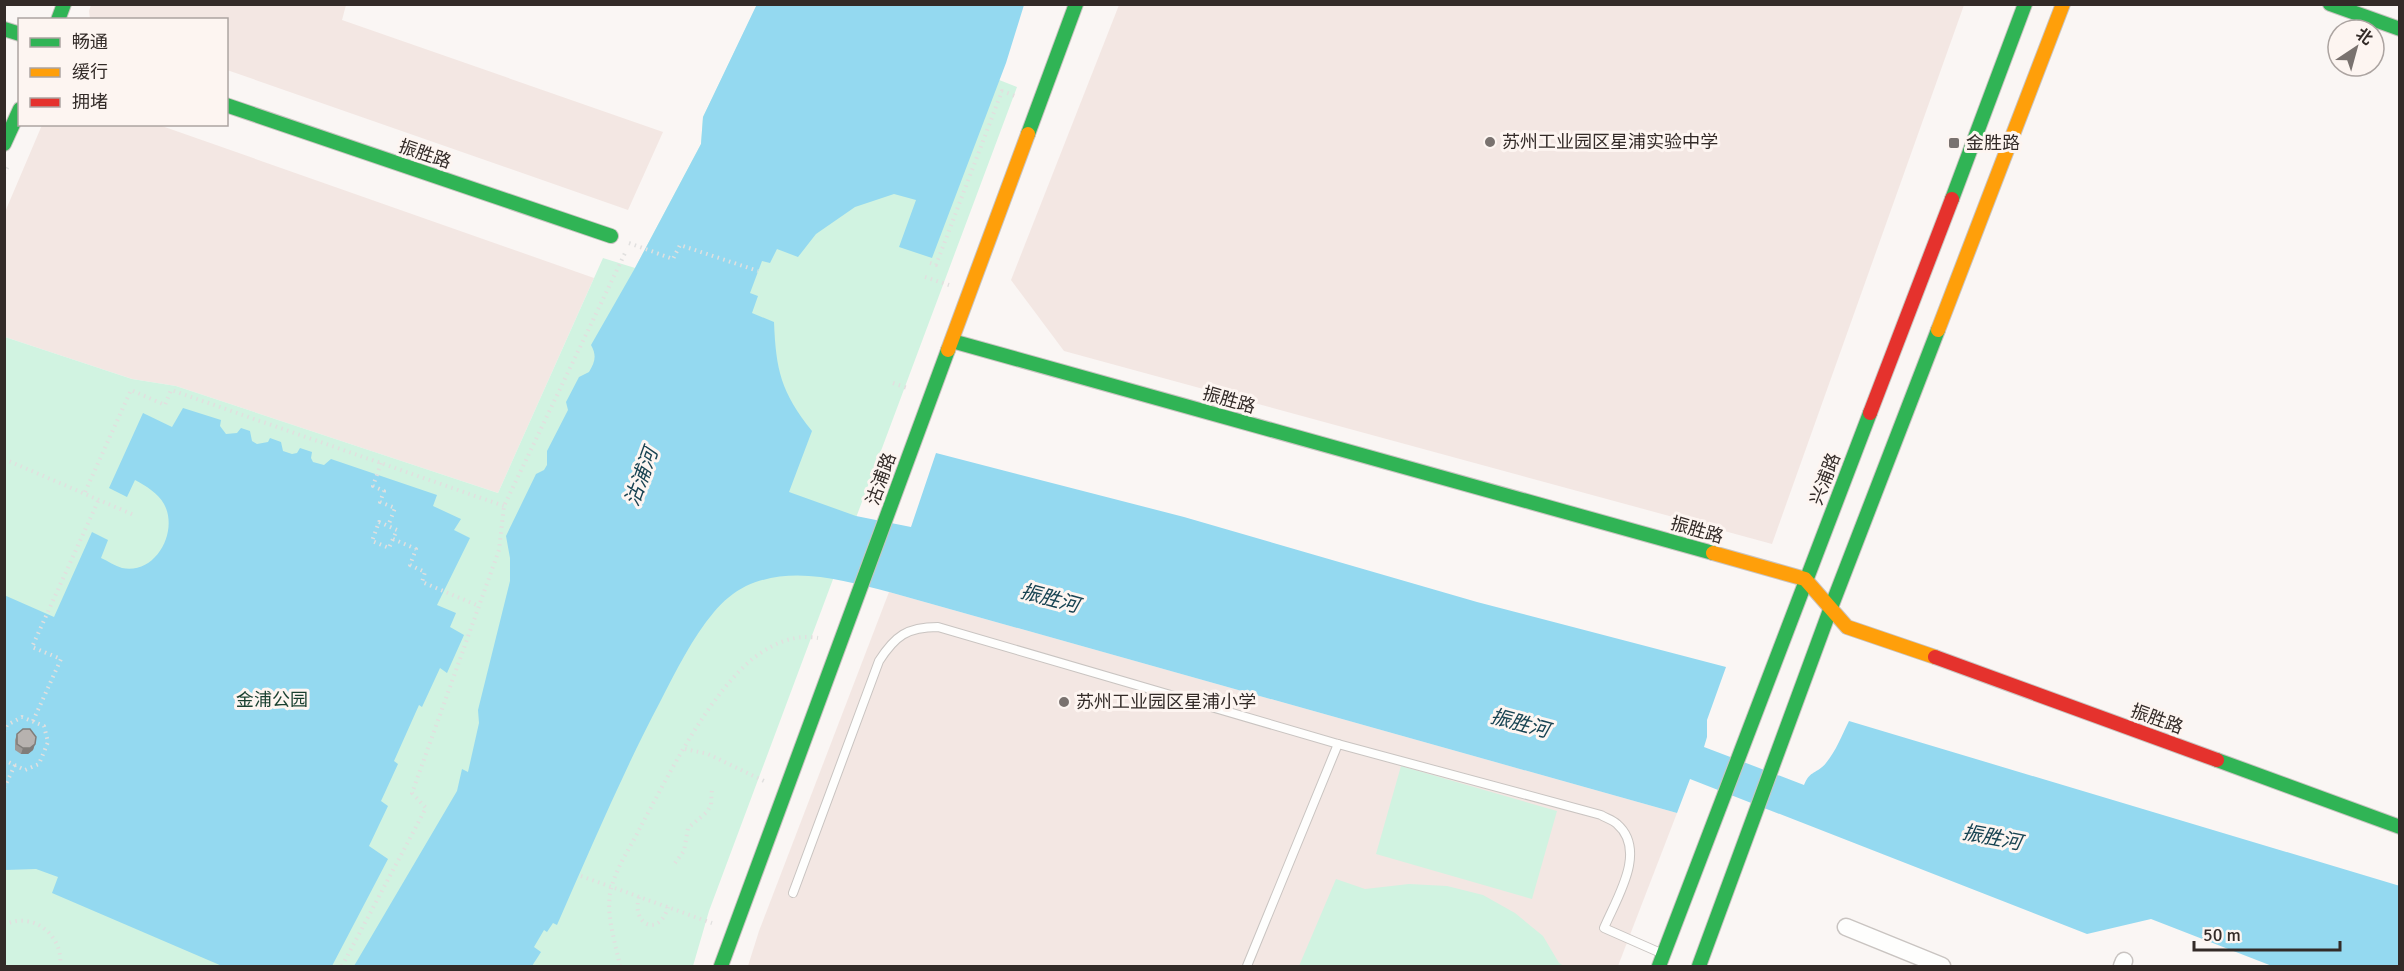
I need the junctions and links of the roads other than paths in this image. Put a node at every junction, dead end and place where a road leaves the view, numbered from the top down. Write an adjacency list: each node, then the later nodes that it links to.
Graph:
1 (1076, 4): 10 (street, 沽浦路)
2 (2025, 4): 11 (street, 兴浦路)
3 (2063, 4): 12 (street)
4 (2330, 4): 5 (street)
5 (2400, 29)
6 (228, 106): 9 (street, 振胜路)
7 (18, 113): 8 (street)
8 (4, 144)
9 (611, 236)
10 (952, 341): 11 (street, 振胜路); 18 (street, 沽浦路)
11 (1805, 579): 12 (street, 振胜路); 17 (street, 兴浦路)
12 (1830, 610): 14 (street, 振胜路); 20 (street)
13 (1338, 744): 15 (lane); 17 (lane); 19 (lane)
14 (2400, 827)
15 (793, 893)
16 (1846, 927): 21 (street)
17 (1661, 960)
18 (721, 966)
19 (1247, 966)
20 (1699, 966)
21 (1942, 966)

